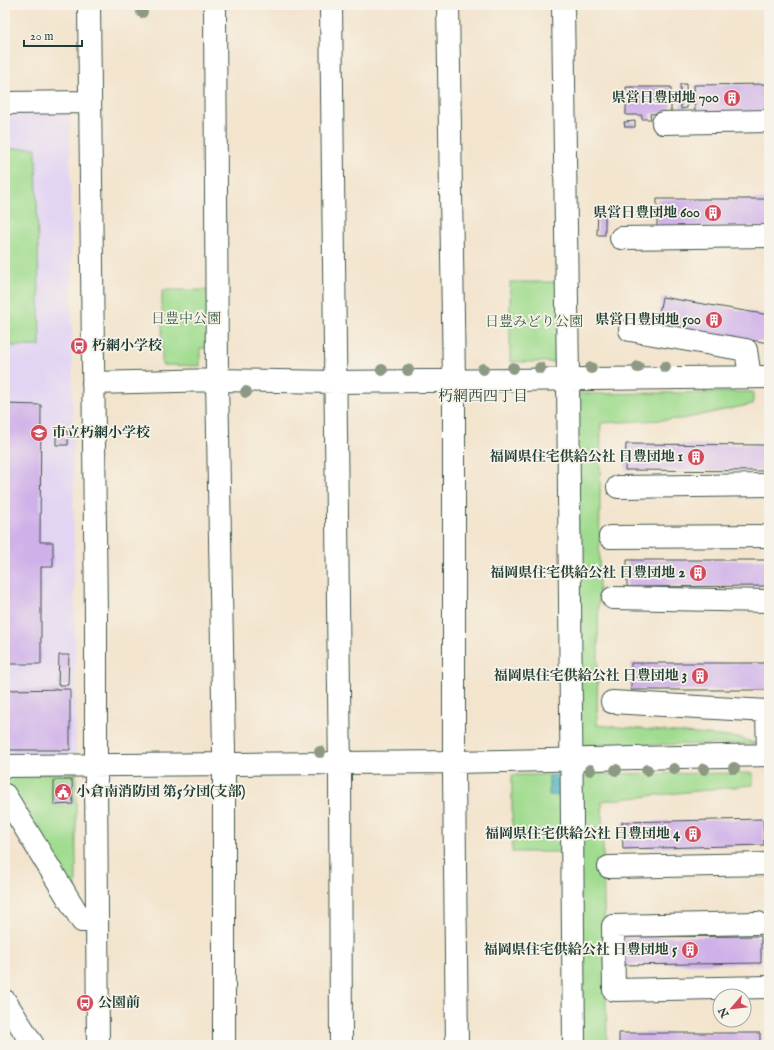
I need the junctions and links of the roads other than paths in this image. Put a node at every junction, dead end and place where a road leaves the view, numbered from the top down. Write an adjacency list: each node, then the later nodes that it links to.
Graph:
1 (89, 5): 6 (street)
2 (215, 5): 15 (street)
3 (331, 5): 18 (street)
4 (448, 5): 16 (street)
5 (563, 5): 14 (street)
6 (90, 102): 7 (street); 17 (street)
7 (5, 103)
8 (769, 121): 9 (street)
9 (663, 123)
10 (769, 236): 11 (street)
11 (621, 238)
12 (630, 330): 13 (street)
13 (759, 377): 14 (street)
14 (568, 379): 16 (street); 26 (street)
15 (217, 380): 17 (street); 18 (street); 30 (street)
16 (454, 380): 18 (street); 28 (street)
17 (93, 382): 31 (street)
18 (335, 382): 29 (street)
19 (769, 485): 20 (street)
20 (618, 487)
21 (769, 536): 22 (street)
22 (610, 538)
23 (613, 598): 24 (street)
24 (769, 601)
25 (612, 702): 27 (street)
26 (571, 759): 27 (street); 28 (street); 45 (street)
27 (766, 760)
28 (454, 762): 29 (street); 44 (street)
29 (339, 763): 30 (street); 43 (street)
30 (224, 764): 31 (street); 42 (street)
31 (96, 765): 32 (street); 36 (street)
32 (5, 766)
33 (5, 796): 36 (street)
34 (769, 864): 35 (street)
35 (609, 866)
36 (97, 921): 41 (street)
37 (758, 923): 38 (street)
38 (769, 987)
39 (5, 1001): 40 (street)
40 (33, 1045)
41 (98, 1045)
42 (224, 1045)
43 (341, 1045)
44 (457, 1045)
45 (574, 1045)

